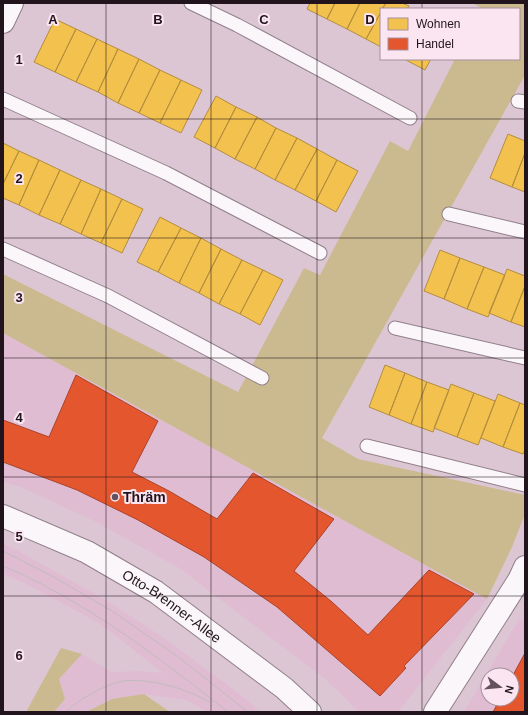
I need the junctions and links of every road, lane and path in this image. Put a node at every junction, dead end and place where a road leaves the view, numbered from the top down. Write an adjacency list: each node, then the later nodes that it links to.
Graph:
1 (12, 3): 3 (street)
2 (191, 3): 5 (lane)
3 (3, 22)
4 (3, 99): 9 (lane)
5 (410, 118)
6 (449, 214): 7 (lane)
7 (525, 232)
8 (3, 248): 12 (lane)
9 (320, 253)
10 (395, 328): 11 (lane)
11 (525, 358)
12 (262, 378)
13 (368, 446): 14 (lane)
14 (525, 485)
15 (8, 520): 17 (street, Otto-Brenner-Allee)
16 (525, 567): 18 (street)
17 (310, 712)
18 (435, 712)

